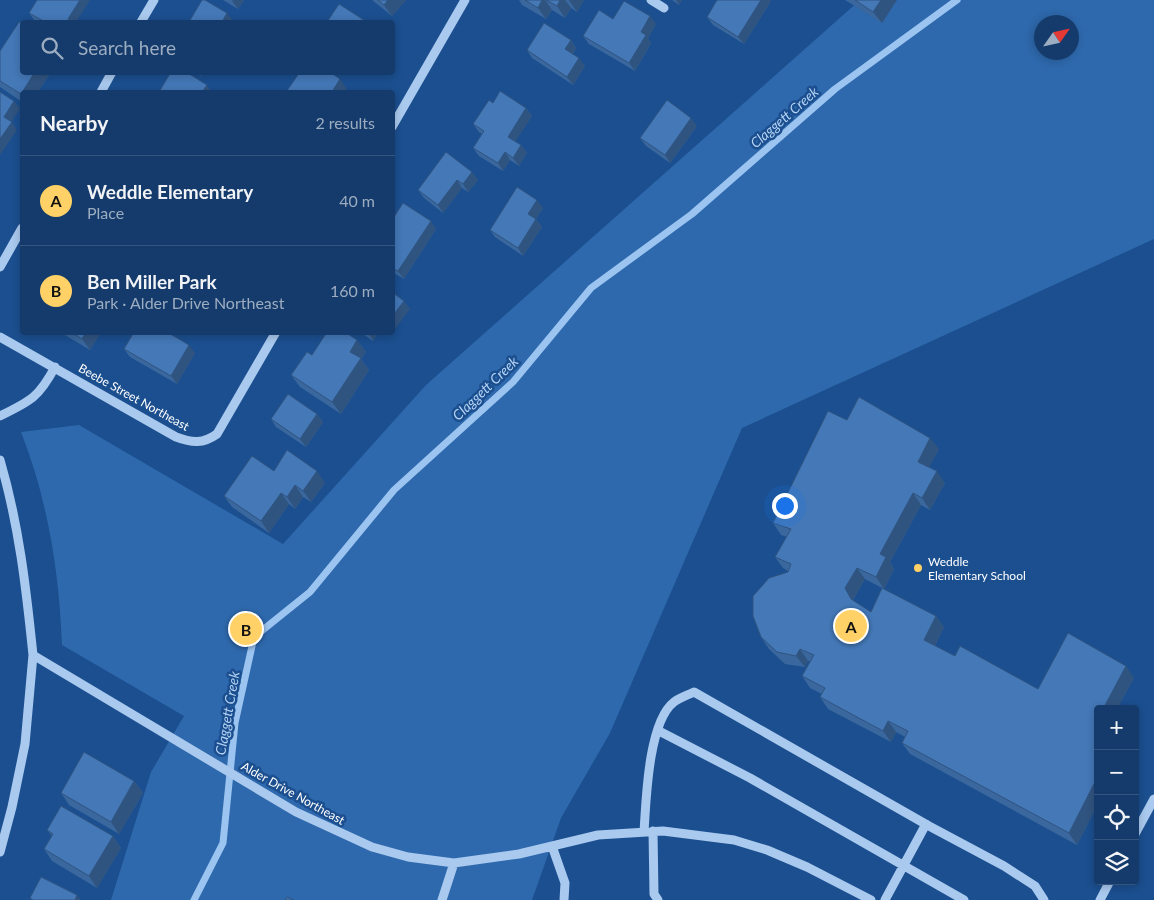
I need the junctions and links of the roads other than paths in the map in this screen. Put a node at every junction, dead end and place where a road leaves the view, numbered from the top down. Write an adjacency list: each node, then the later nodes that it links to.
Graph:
1 (154, 0): 5 (street)
2 (464, 0): 8 (street)
3 (651, 0): 4 (street)
4 (664, 8)
5 (142, 20)
6 (110, 75): 7 (street)
7 (102, 90)
8 (395, 122)
9 (20, 232): 10 (street)
10 (0, 267)
11 (274, 335): 13 (street, Beebe Street Northeast)
12 (0, 336): 13 (street, Beebe Street Northeast)
13 (55, 367): 14 (street)
14 (0, 416)
15 (0, 460): 16 (street)
16 (33, 655): 23 (street); 24 (street, Alder Drive Northeast)
17 (659, 731): 19 (street); 21 (street); 25 (street)
18 (1154, 799): 20 (street)
19 (926, 824): 25 (street); 33 (street)
20 (1139, 827)
21 (649, 832): 22 (street, Alder Drive Northeast); 29 (street); 30 (street, Alder Drive Northeast)
22 (552, 846): 24 (street, Alder Drive Northeast); 28 (street)
23 (0, 852)
24 (454, 863): 27 (street)
25 (904, 866): 31 (street); 32 (street)
26 (1108, 885): 34 (street)
27 (442, 900)
28 (564, 900)
29 (658, 900)
30 (870, 900)
31 (885, 900)
32 (964, 900)
33 (1044, 900)
34 (1100, 900)

